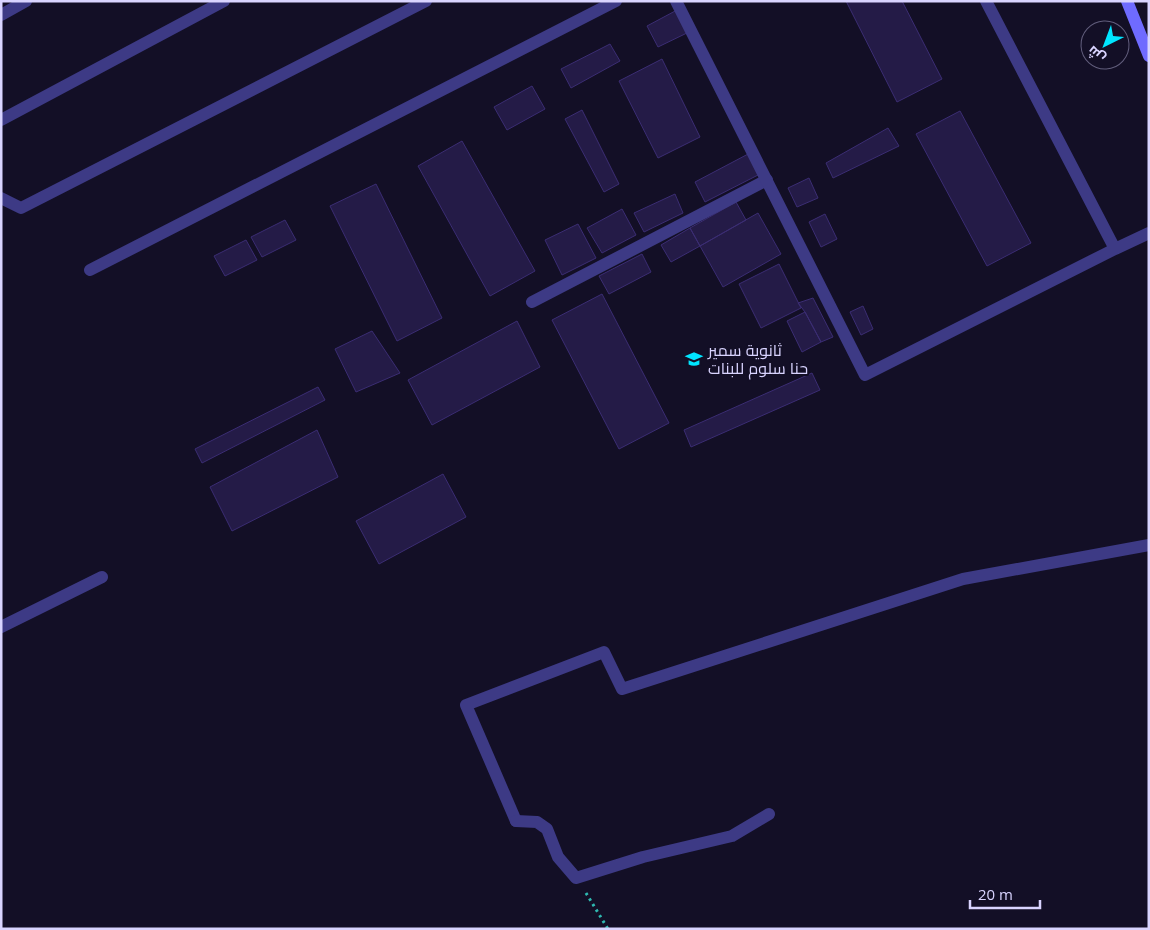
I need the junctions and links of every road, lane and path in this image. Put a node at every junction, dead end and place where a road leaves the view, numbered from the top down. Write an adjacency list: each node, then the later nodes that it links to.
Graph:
1 (26, 1): 8 (street)
2 (224, 1): 11 (street)
3 (426, 1): 13 (street)
4 (616, 1): 16 (street)
5 (676, 1): 12 (street)
6 (986, 1): 15 (street)
7 (1127, 1): 9 (main road)
8 (1, 15)
9 (1145, 35): 10 (main road)
10 (1149, 56)
11 (1, 120)
12 (767, 180): 15 (street); 17 (street)
13 (1, 198)
14 (1149, 233): 15 (street)
15 (1115, 249)
16 (90, 270)
17 (532, 302)
18 (1149, 545): 22 (street)
19 (102, 578): 20 (street)
20 (1, 627)
21 (769, 814): 22 (street)
22 (576, 878): 23 (path)
23 (608, 929)

